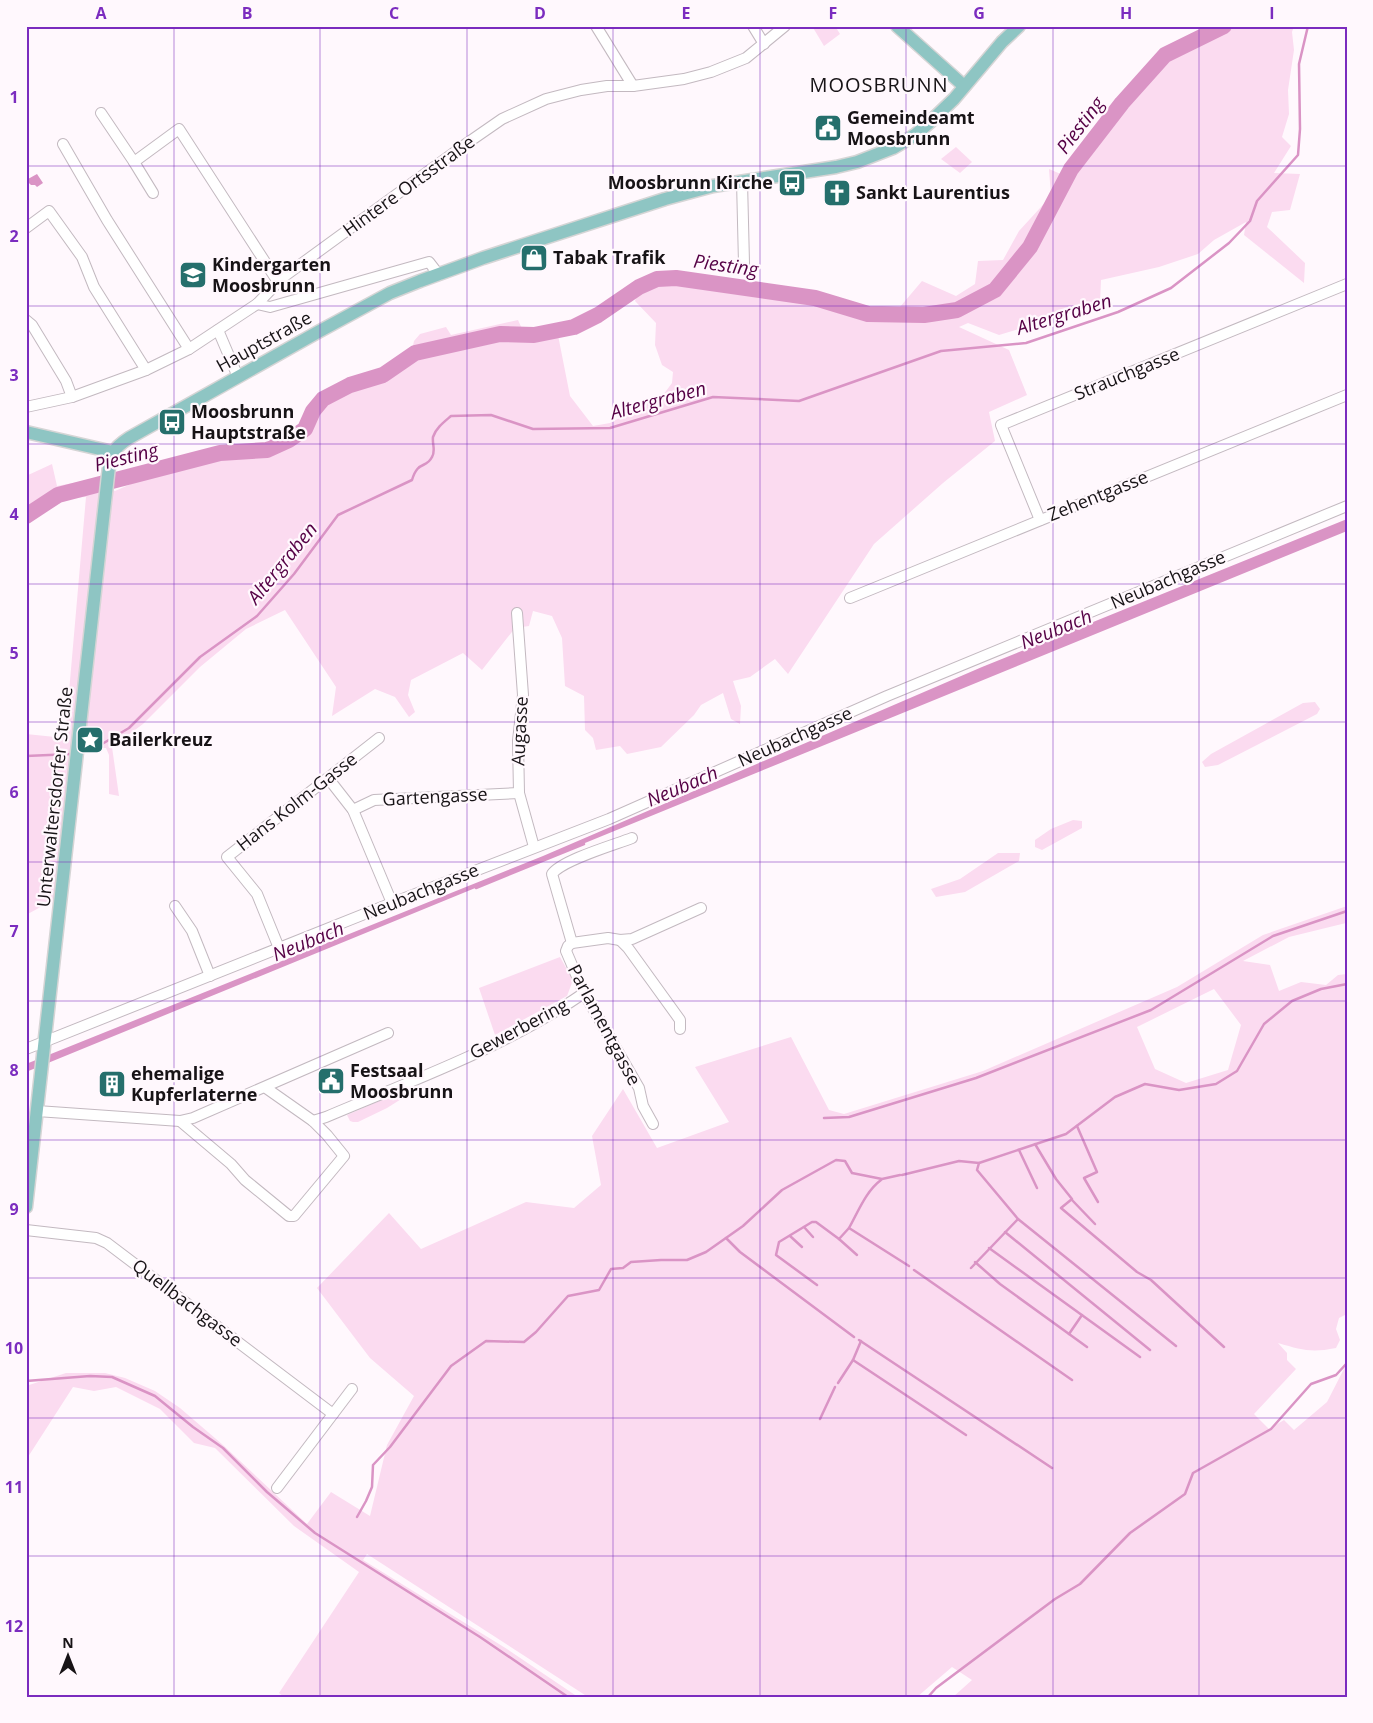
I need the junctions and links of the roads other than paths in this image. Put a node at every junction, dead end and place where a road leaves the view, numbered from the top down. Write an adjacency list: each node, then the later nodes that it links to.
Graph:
1 (596, 26): 7 (street)
2 (753, 26): 6 (street)
3 (785, 26): 6 (street, Hintere Ortsstraße)
4 (897, 26): 8 (main road)
5 (1019, 26): 8 (main road)
6 (764, 44): 7 (street, Hintere Ortsstraße)
7 (634, 86): 17 (street, Hintere Ortsstraße)
8 (964, 86): 12 (main road, Hauptstraße)
9 (101, 113): 11 (street)
10 (63, 144): 22 (street)
11 (134, 162): 13 (street); 17 (street)
12 (742, 181): 15 (street); 16 (main road, Hauptstraße)
13 (153, 193)
14 (26, 228): 23 (street)
15 (744, 262)
16 (439, 275): 19 (street, Hauptstraße); 24 (main road, Hauptstraße)
17 (278, 282): 19 (street, Hintere Ortsstraße)
18 (1347, 284): 31 (street, Strauchgasse)
19 (257, 304): 21 (street, Hintere Ortsstraße)
20 (26, 320): 26 (street)
21 (218, 330): 22 (street, Hintere Ortsstraße); 24 (street)
22 (190, 349): 23 (street, Hintere Ortsstraße)
23 (146, 370): 26 (street, Hintere Ortsstraße)
24 (238, 377): 29 (main road, Hauptstraße)
25 (1347, 395): 31 (street, Zehentgasse)
26 (72, 397): 27 (street, Hintere Ortsstraße)
27 (26, 407)
28 (26, 432): 29 (main road)
29 (113, 452): 50 (main road, Unterwaltersdorfer Straße)
30 (1347, 506): 39 (street, Neubachgasse)
31 (1040, 520): 32 (street, Zehentgasse)
32 (850, 598)
33 (517, 613): 36 (street, Augasse)
34 (379, 738): 35 (street, Hans Kolm-Gasse)
35 (328, 778): 37 (street); 45 (street, Hans Kolm-Gasse)
36 (519, 792): 37 (street, Gartengasse); 39 (street, Augasse)
37 (353, 810): 40 (street)
38 (632, 838): 44 (street)
39 (534, 847): 40 (street, Neubachgasse)
40 (392, 903): 45 (street, Neubachgasse)
41 (175, 906): 46 (street)
42 (701, 908): 43 (street, Parlamentgasse)
43 (620, 940): 44 (street, Parlamentgasse); 48 (street)
44 (572, 943): 47 (street, Parlamentgasse)
45 (279, 948): 46 (street, Neubachgasse)
46 (210, 976): 50 (street, Neubachgasse)
47 (584, 993): 55 (street, Gewerbering); 56 (street, Parlamentgasse)
48 (680, 1029)
49 (388, 1033): 52 (street)
50 (45, 1046): 51 (street, Neubachgasse); 53 (main road, Unterwaltersdorfer Straße)
51 (26, 1049)
52 (266, 1088): 54 (street); 55 (street)
53 (37, 1111): 54 (street); 57 (main road, Unterwaltersdorfer Straße)
54 (180, 1121): 55 (street)
55 (313, 1121)
56 (653, 1124)
57 (26, 1206)
58 (26, 1230): 60 (street, Quellbachgasse)
59 (352, 1389): 60 (street)
60 (333, 1414): 61 (street)
61 (276, 1488)

